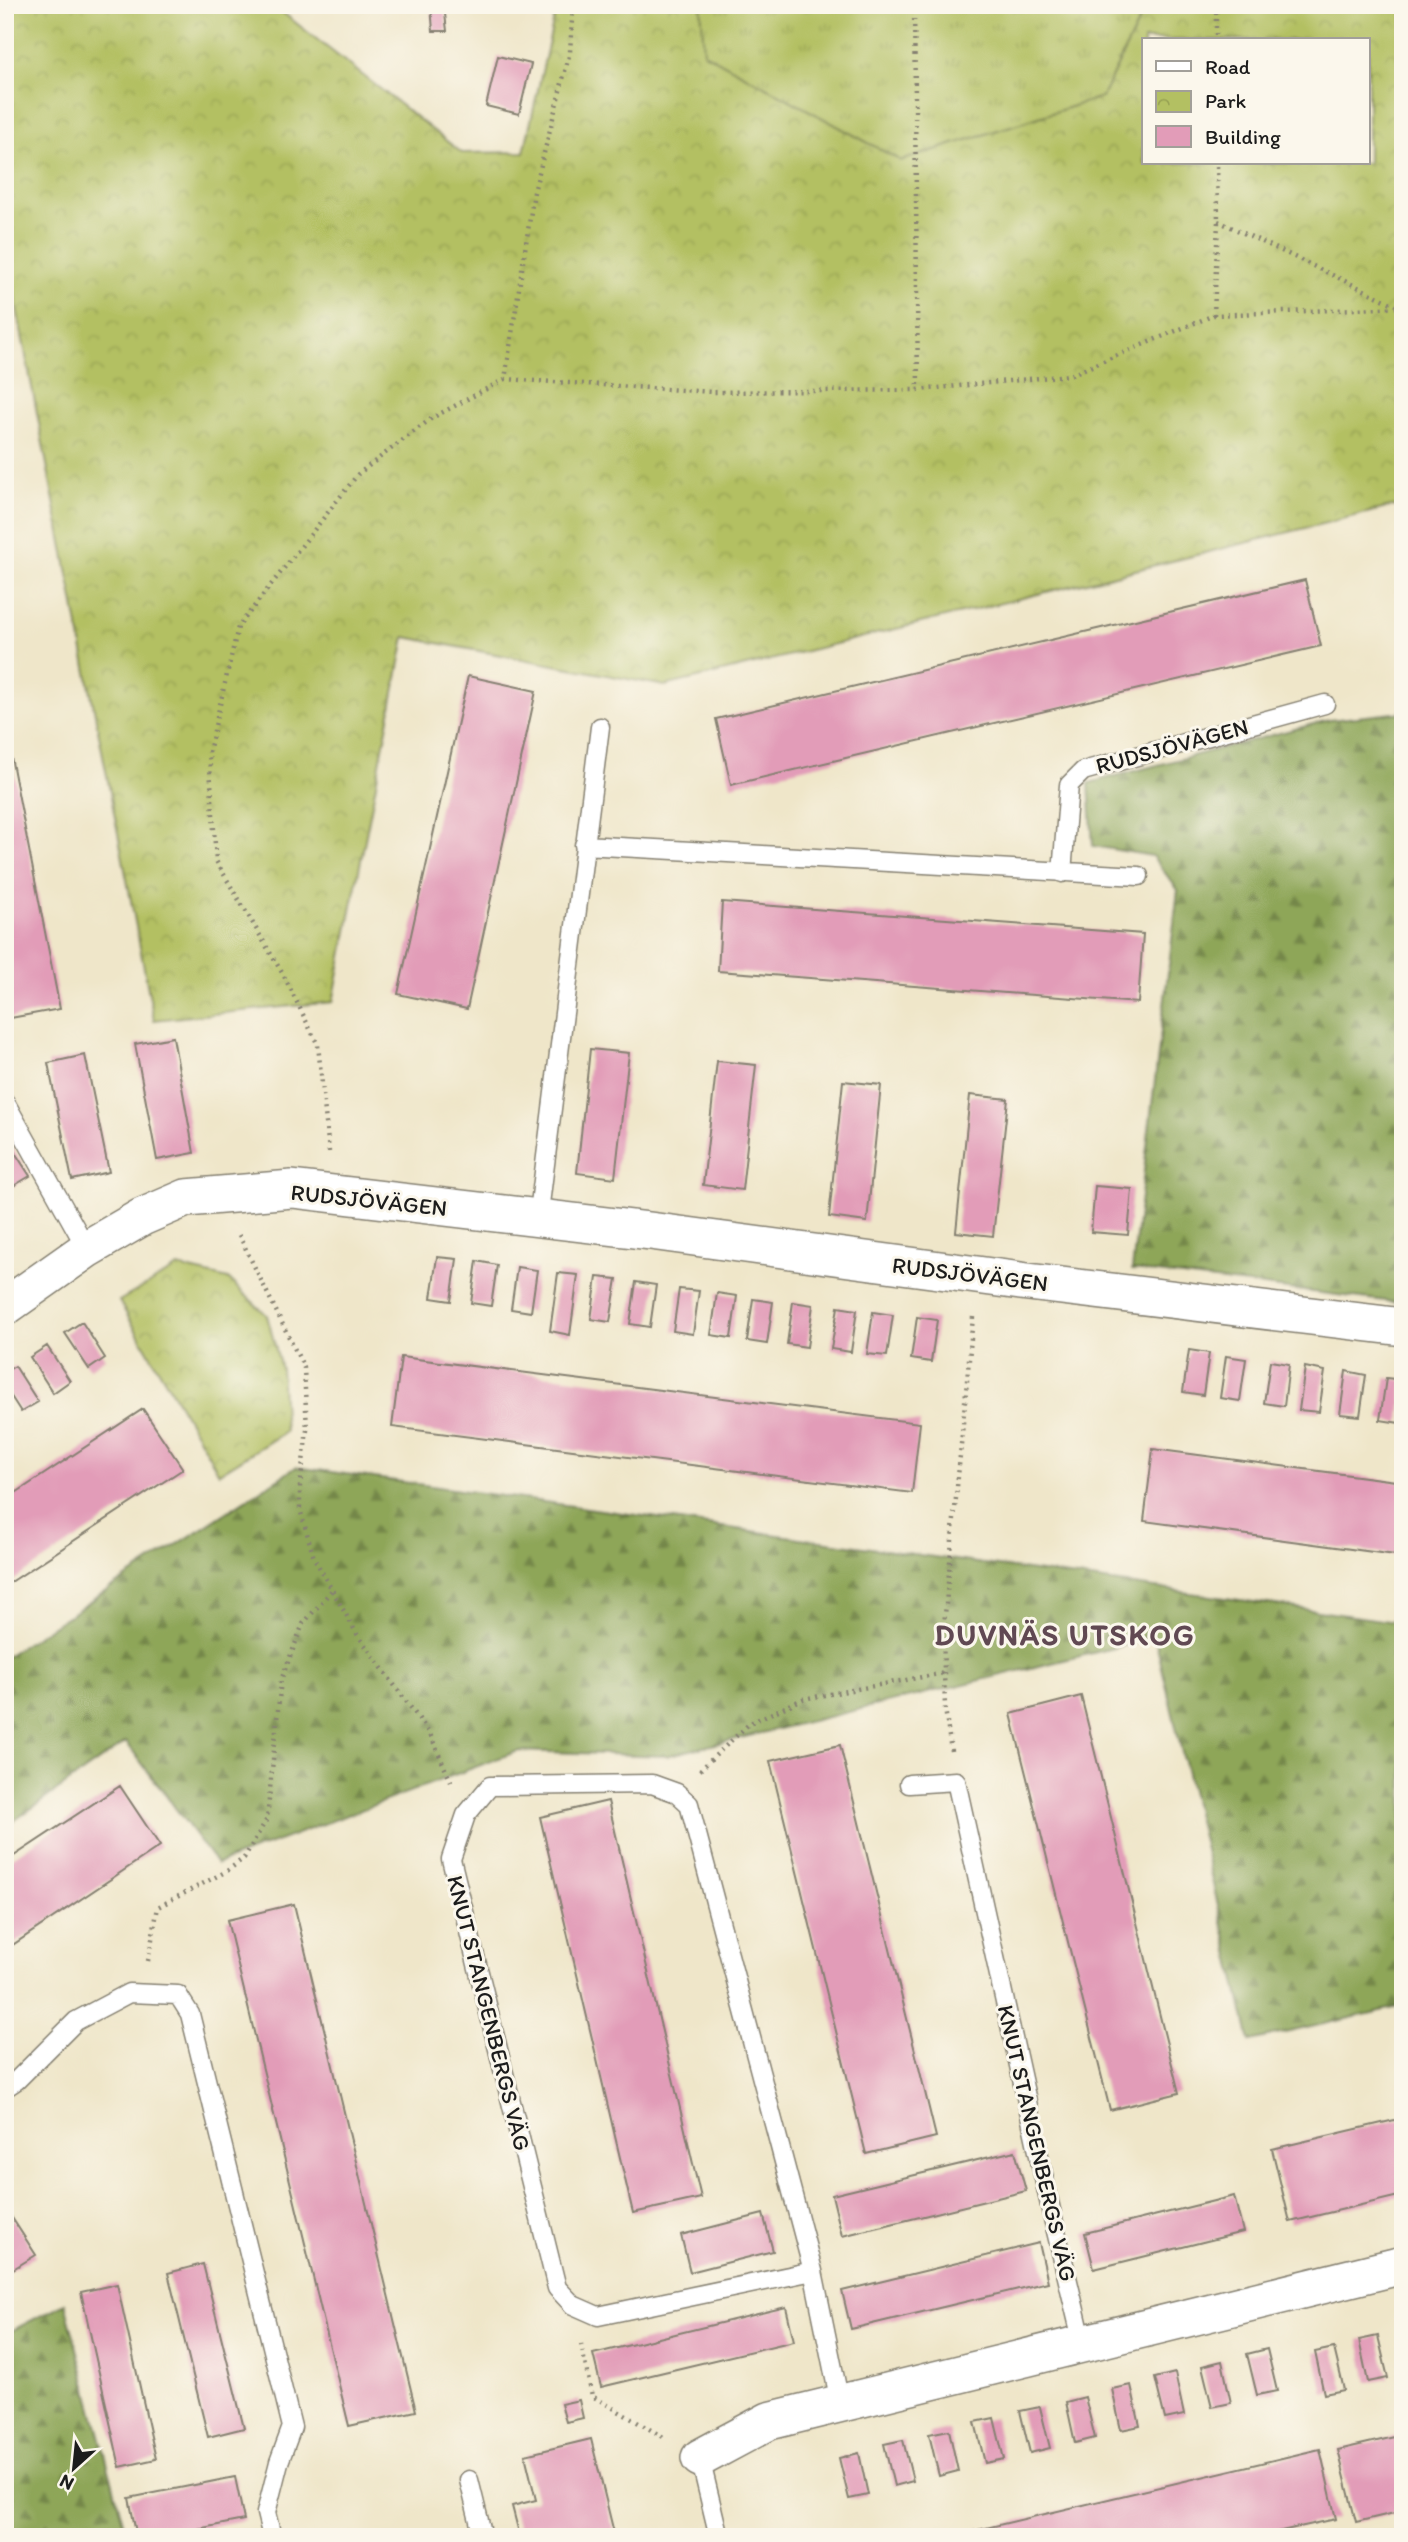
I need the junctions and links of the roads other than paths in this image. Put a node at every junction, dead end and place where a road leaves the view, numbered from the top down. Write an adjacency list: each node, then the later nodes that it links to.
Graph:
1 (1325, 704): 4 (lane, RUDSJÖVÄGEN)
2 (600, 727): 3 (lane)
3 (584, 845): 4 (lane); 7 (lane)
4 (1062, 873): 5 (lane)
5 (1139, 876)
6 (5, 1102): 8 (lane)
7 (538, 1220): 8 (street, RUDSJÖVÄGEN); 10 (street, RUDSJÖVÄGEN)
8 (87, 1249): 9 (street, RUDSJÖVÄGEN)
9 (5, 1307)
10 (1403, 1327)
11 (909, 1784): 15 (lane, KNUT STANGENBERGS VÄG)
12 (5, 2088): 19 (lane)
13 (1403, 2265): 15 (street)
14 (813, 2271): 14 (lane, KNUT STANGENBERGS VÄG); 16 (lane)
15 (1083, 2344): 16 (street)
16 (839, 2403): 17 (street)
17 (700, 2459): 21 (lane)
18 (469, 2480): 20 (lane)
19 (272, 2537)
20 (483, 2537)
21 (719, 2537)

